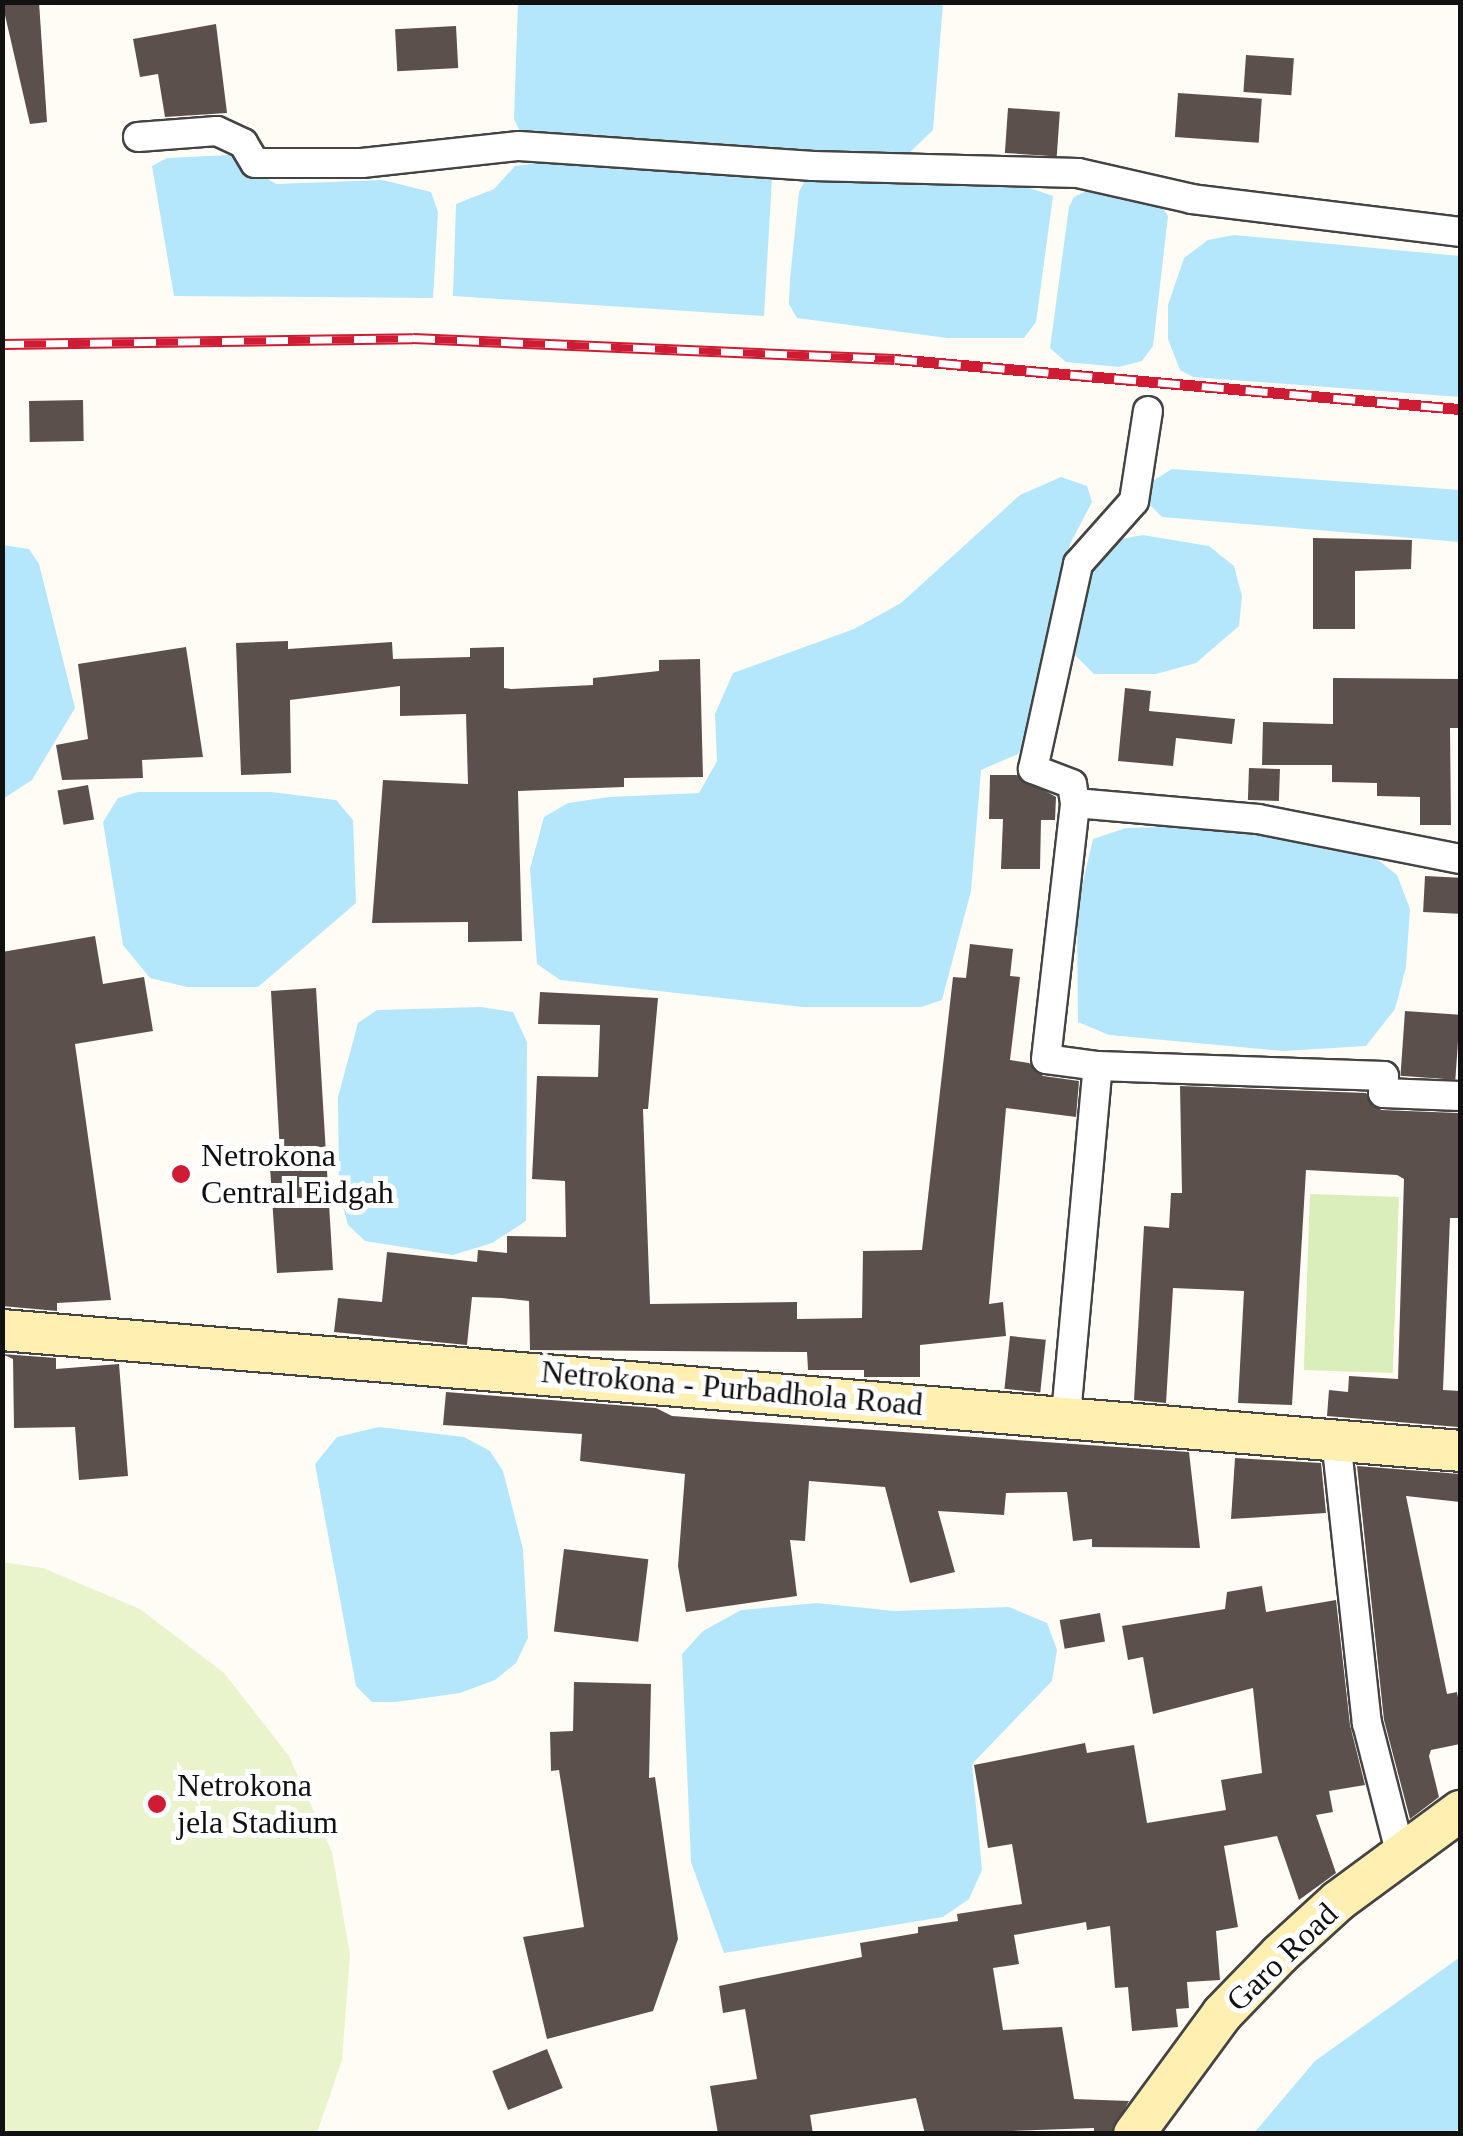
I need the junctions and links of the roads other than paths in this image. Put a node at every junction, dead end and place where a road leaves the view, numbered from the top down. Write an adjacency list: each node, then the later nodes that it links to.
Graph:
1 (138, 137): 2 (street)
2 (1460, 232)
3 (1148, 411): 4 (street)
4 (1075, 804): 5 (street); 6 (street)
5 (1460, 859)
6 (1098, 1066): 7 (street); 9 (street)
7 (1460, 1096)
8 (2, 1330): 9 (main road, Netrokona - Purbadhola Road)
9 (1066, 1415): 10 (main road, Netrokona - Purbadhola Road)
10 (1336, 1439): 11 (main road, Netrokona - Purbadhola Road); 13 (street)
11 (1460, 1451)
12 (1460, 1811): 13 (main road, Garo Road)
13 (1400, 1855): 14 (main road, Garo Road)
14 (1134, 2134)

